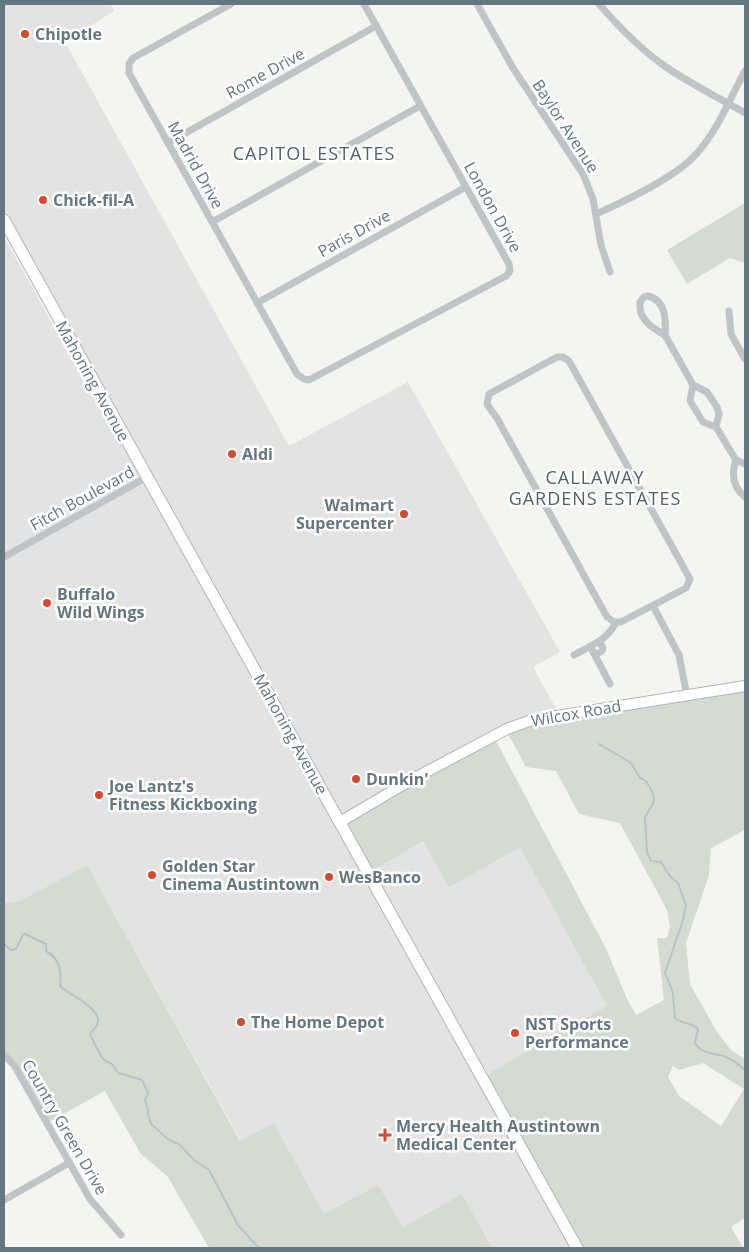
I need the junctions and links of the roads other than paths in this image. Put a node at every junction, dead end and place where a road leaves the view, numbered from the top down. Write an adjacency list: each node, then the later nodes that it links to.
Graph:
1 (231, 4): 10 (street, Madrid Drive)
2 (364, 4): 5 (street, London Drive)
3 (476, 4): 12 (street, Baylor Avenue)
4 (599, 4): 7 (street)
5 (376, 26): 8 (street, London Drive); 10 (street, Rome Drive)
6 (745, 71): 7 (street)
7 (728, 103): 9 (street); 12 (street)
8 (420, 106): 11 (street, London Drive); 14 (street)
9 (745, 113)
10 (168, 143): 14 (street, Madrid Drive)
11 (466, 187): 16 (street, Paris Drive); 20 (street, London Drive)
12 (596, 214): 15 (street, Baylor Avenue)
13 (4, 220): 25 (main road, Mahoning Avenue)
14 (212, 222): 16 (street, Madrid Drive)
15 (610, 272)
16 (257, 303): 20 (street, Madrid Drive)
17 (729, 311): 19 (street)
18 (665, 334): 18 (street); 21 (street)
19 (745, 359)
20 (304, 379)
21 (693, 385): 22 (street); 22 (street)
22 (716, 427): 23 (street)
23 (736, 460): 24 (street); 26 (street)
24 (745, 464)
25 (147, 477): 27 (street, Fitch Boulevard); 37 (main road, Mahoning Avenue)
26 (745, 497)
27 (4, 557)
28 (653, 606): 29 (street); 29 (street); 36 (street)
29 (616, 622): 30 (street)
30 (599, 642): 31 (street); 33 (street)
31 (590, 646): 32 (street); 33 (street)
32 (574, 655)
33 (595, 655): 34 (street)
34 (610, 684)
35 (745, 686): 36 (street, Wilcox Road)
36 (687, 696): 37 (street, Wilcox Road)
37 (340, 822): 42 (main road, Mahoning Avenue)
38 (4, 1056): 39 (street, Country Green Drive)
39 (69, 1163): 40 (street); 41 (street, Country Green Drive)
40 (4, 1200)
41 (121, 1235)
42 (577, 1248)

